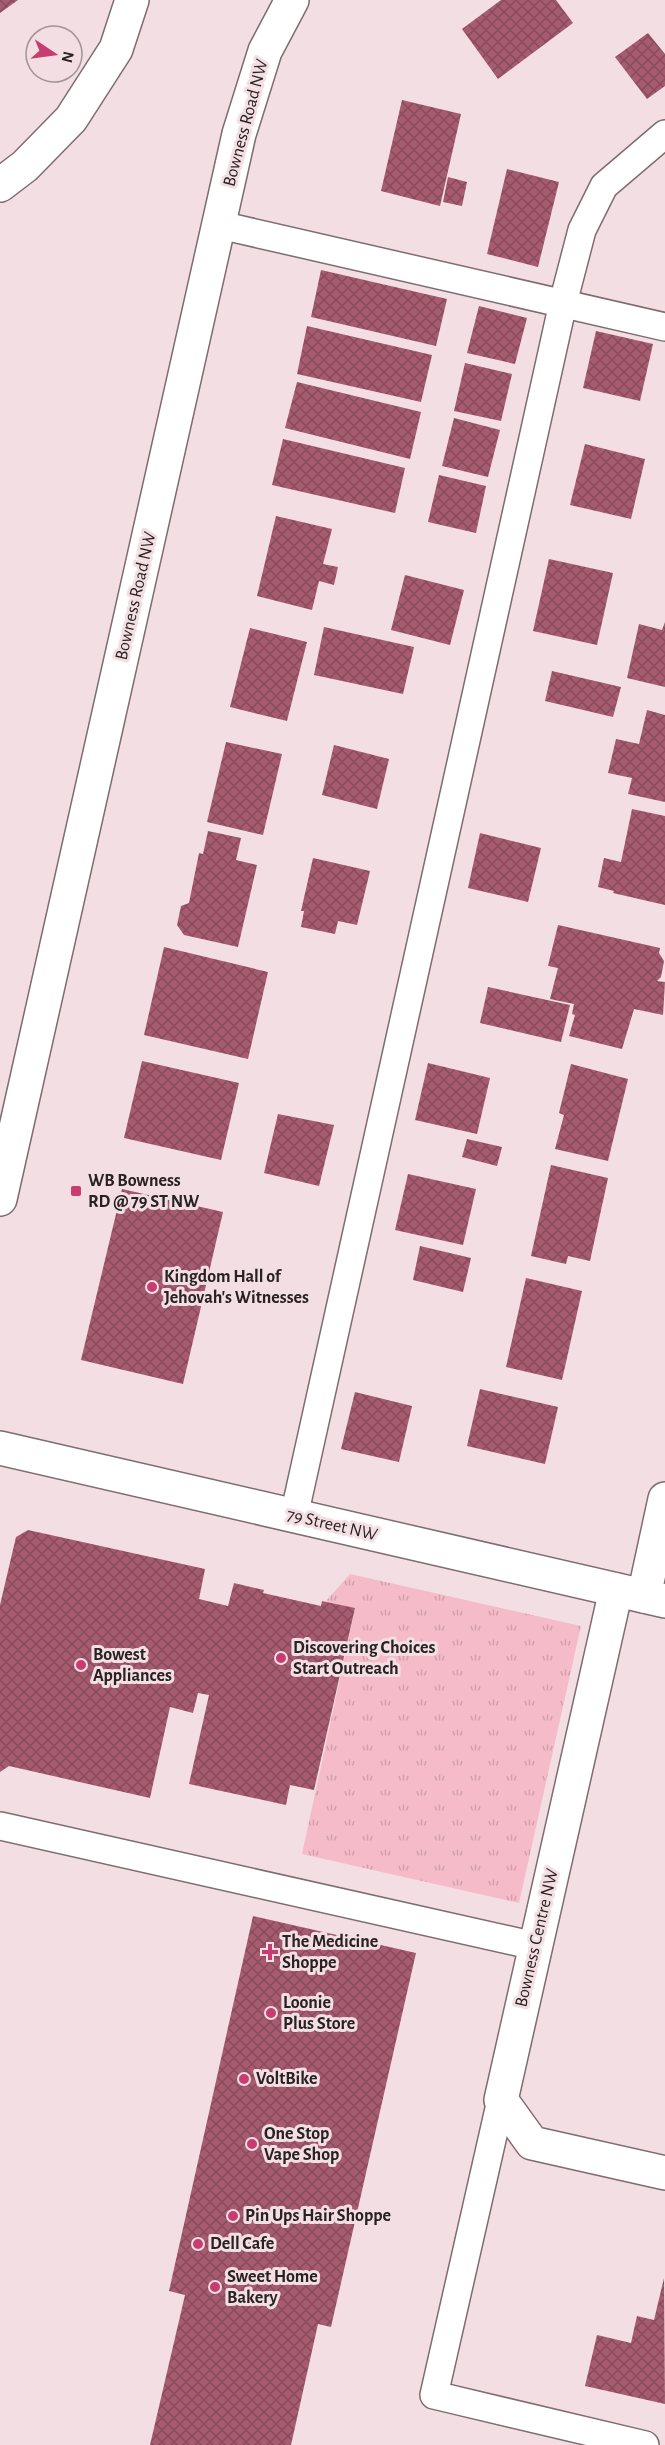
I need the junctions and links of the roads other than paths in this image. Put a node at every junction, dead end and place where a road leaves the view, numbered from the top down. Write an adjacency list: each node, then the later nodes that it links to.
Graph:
1 (132, 0): 4 (street)
2 (292, 0): 5 (street, Bowness Road NW)
3 (665, 134): 6 (lane)
4 (0, 185)
5 (220, 225): 6 (lane); 8 (street, Bowness Road NW)
6 (563, 303): 7 (lane); 11 (lane)
7 (665, 327)
8 (0, 1199)
9 (0, 1448): 11 (street, 79 Street NW)
10 (665, 1499): 12 (street, Bowness Centre NW)
11 (294, 1516): 12 (street, 79 Street NW)
12 (642, 1596): 14 (street, Bowness Centre NW)
13 (0, 1826): 14 (lane)
14 (535, 1946): 15 (street, Bowness Centre NW)
15 (501, 2100): 16 (street); 17 (lane)
16 (665, 2173)
17 (645, 2445)

